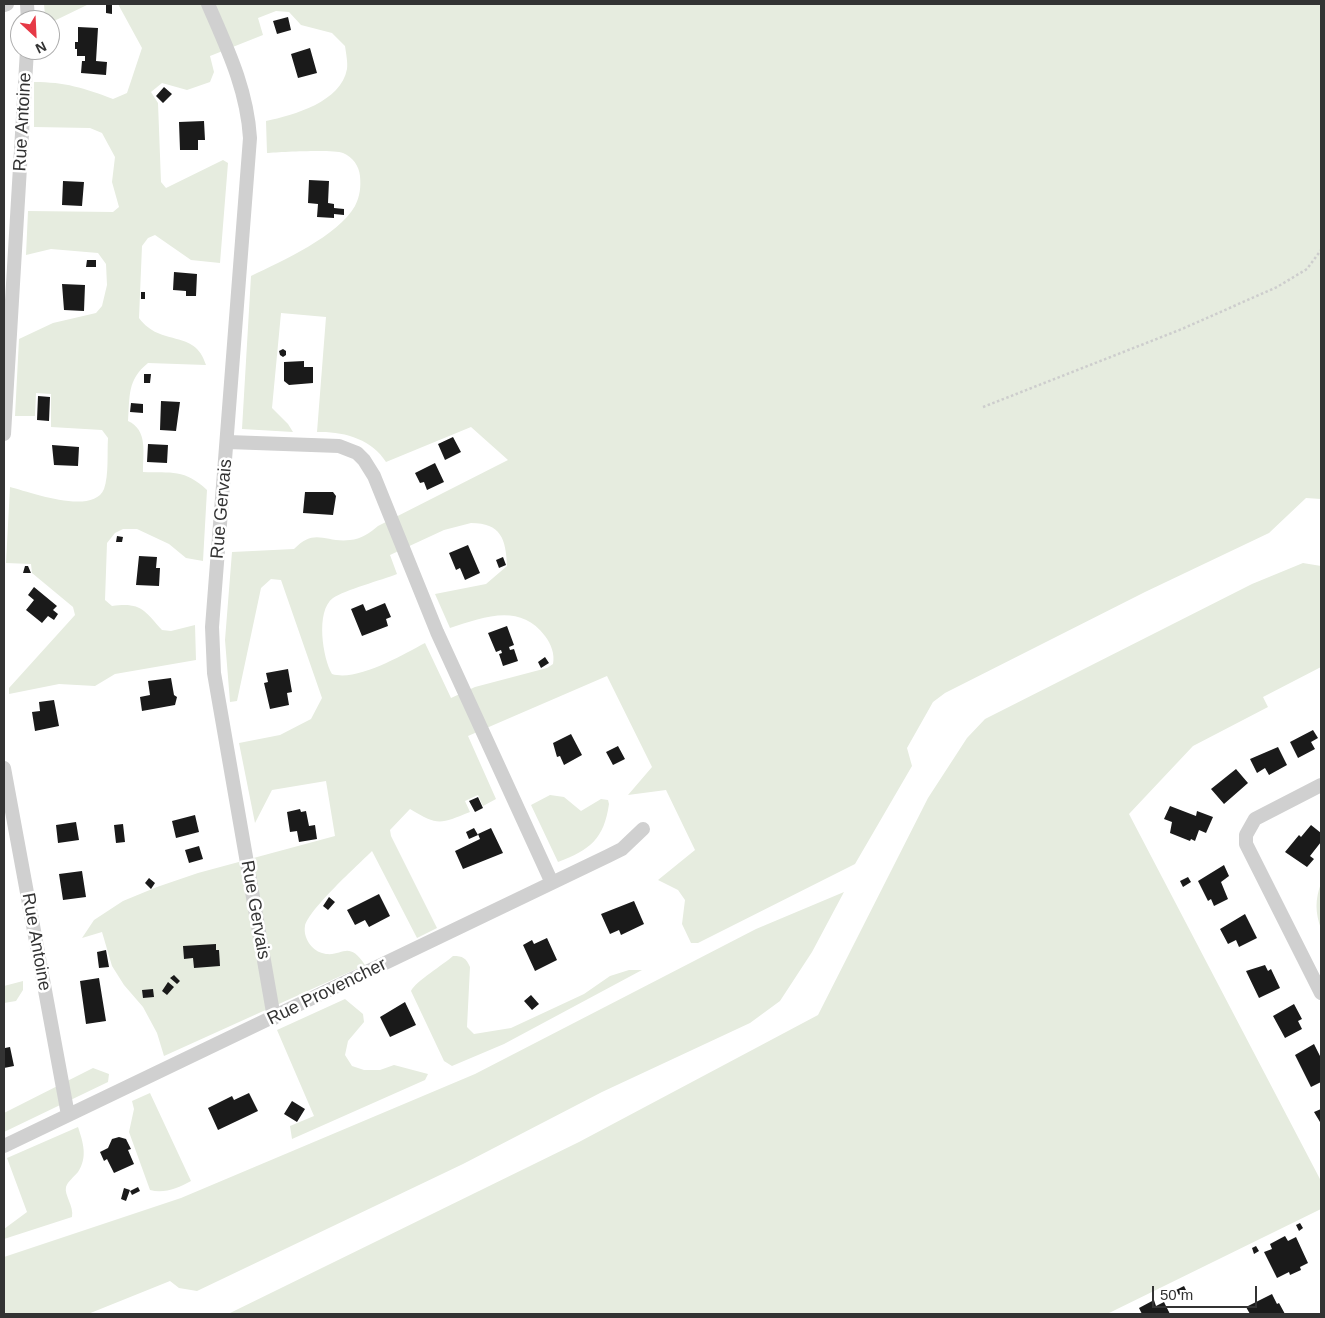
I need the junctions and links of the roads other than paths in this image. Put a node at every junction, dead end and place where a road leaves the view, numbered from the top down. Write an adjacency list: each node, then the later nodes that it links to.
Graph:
1 (208, 4): 4 (street, Rue Gervais)
2 (26, 60): 3 (street, Rue Antoine)
3 (4, 434)
4 (228, 442): 8 (street); 10 (street, Rue Gervais)
5 (4, 768): 11 (street, Rue Antoine)
6 (1321, 785): 9 (street)
7 (643, 829): 8 (street, Rue Provencher)
8 (552, 883): 10 (street, Rue Provencher)
9 (1321, 993)
10 (274, 1018): 11 (street, Rue Provencher)
11 (68, 1116): 12 (street, Rue Provencher)
12 (4, 1146)

